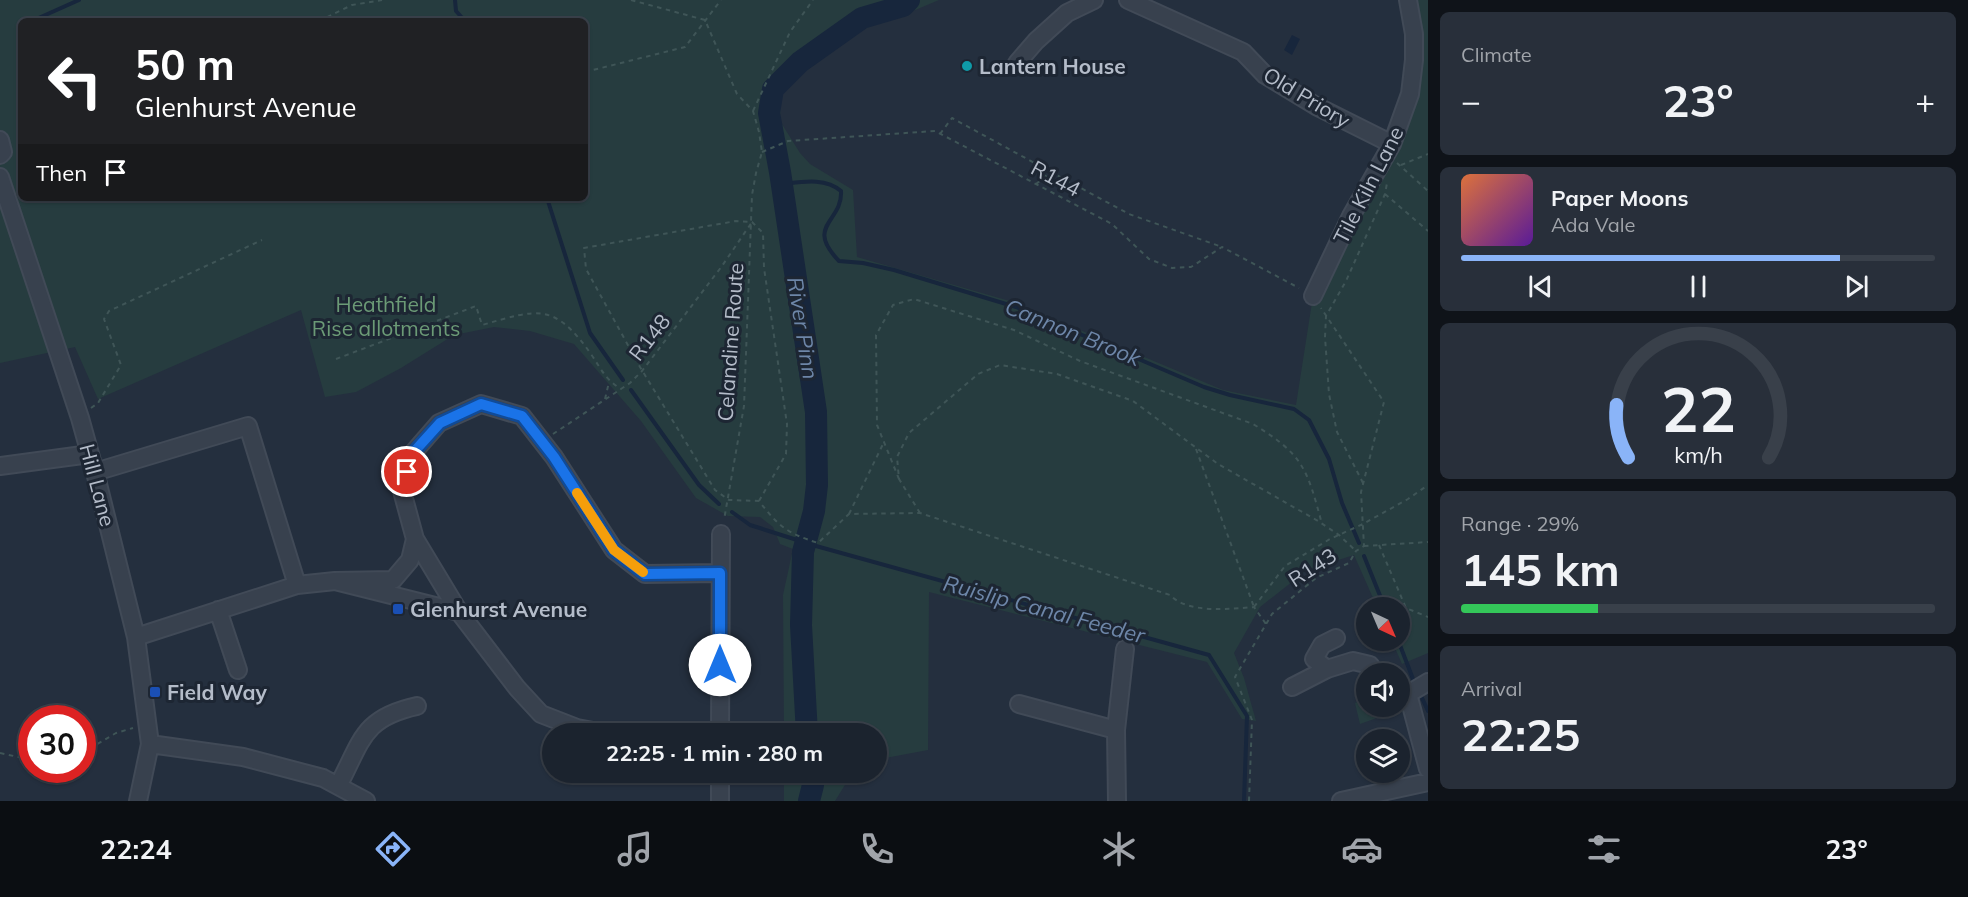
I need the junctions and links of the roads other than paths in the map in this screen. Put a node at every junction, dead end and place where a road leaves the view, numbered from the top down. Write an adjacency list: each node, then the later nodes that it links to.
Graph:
1 (1094, 0): 4 (street)
2 (1128, 0): 5 (street, Old Priory)
3 (1408, 0): 5 (street, Tile Kiln Lane)
4 (1017, 63)
5 (1392, 144): 7 (street, Tile Kiln Lane)
6 (0, 177): 8 (street, Hill Lane)
7 (1313, 296)
8 (90, 454): 9 (street); 10 (street, Hill Lane)
9 (0, 466)
10 (95, 472): 15 (street); 18 (street, Hill Lane)
11 (721, 534): 13 (street)
12 (415, 539): 13 (street); 14 (street); 17 (street)
13 (720, 573): 31 (street)
14 (335, 580): 15 (street); 17 (street)
15 (297, 585): 16 (street)
16 (218, 610): 18 (street); 23 (street)
17 (459, 612): 30 (street)
18 (136, 637): 33 (street, Hill Lane)
19 (1336, 638): 22 (street)
20 (1125, 649): 32 (street)
21 (1362, 663): 22 (street)
22 (1327, 669): 25 (street)
23 (238, 670)
24 (1428, 682): 26 (street)
25 (1292, 687)
26 (1410, 690)
27 (1019, 704): 32 (street)
28 (417, 706): 37 (street)
29 (1410, 712): 34 (street)
30 (564, 723)
31 (720, 723)
32 (1116, 730): 41 (street)
33 (150, 744): 37 (street); 38 (street, Hill Lane)
34 (1428, 769)
35 (1428, 782): 42 (street)
36 (720, 783): 40 (street)
37 (338, 786): 39 (street)
38 (138, 801)
39 (366, 801)
40 (720, 801)
41 (1117, 801)
42 (1341, 801)

